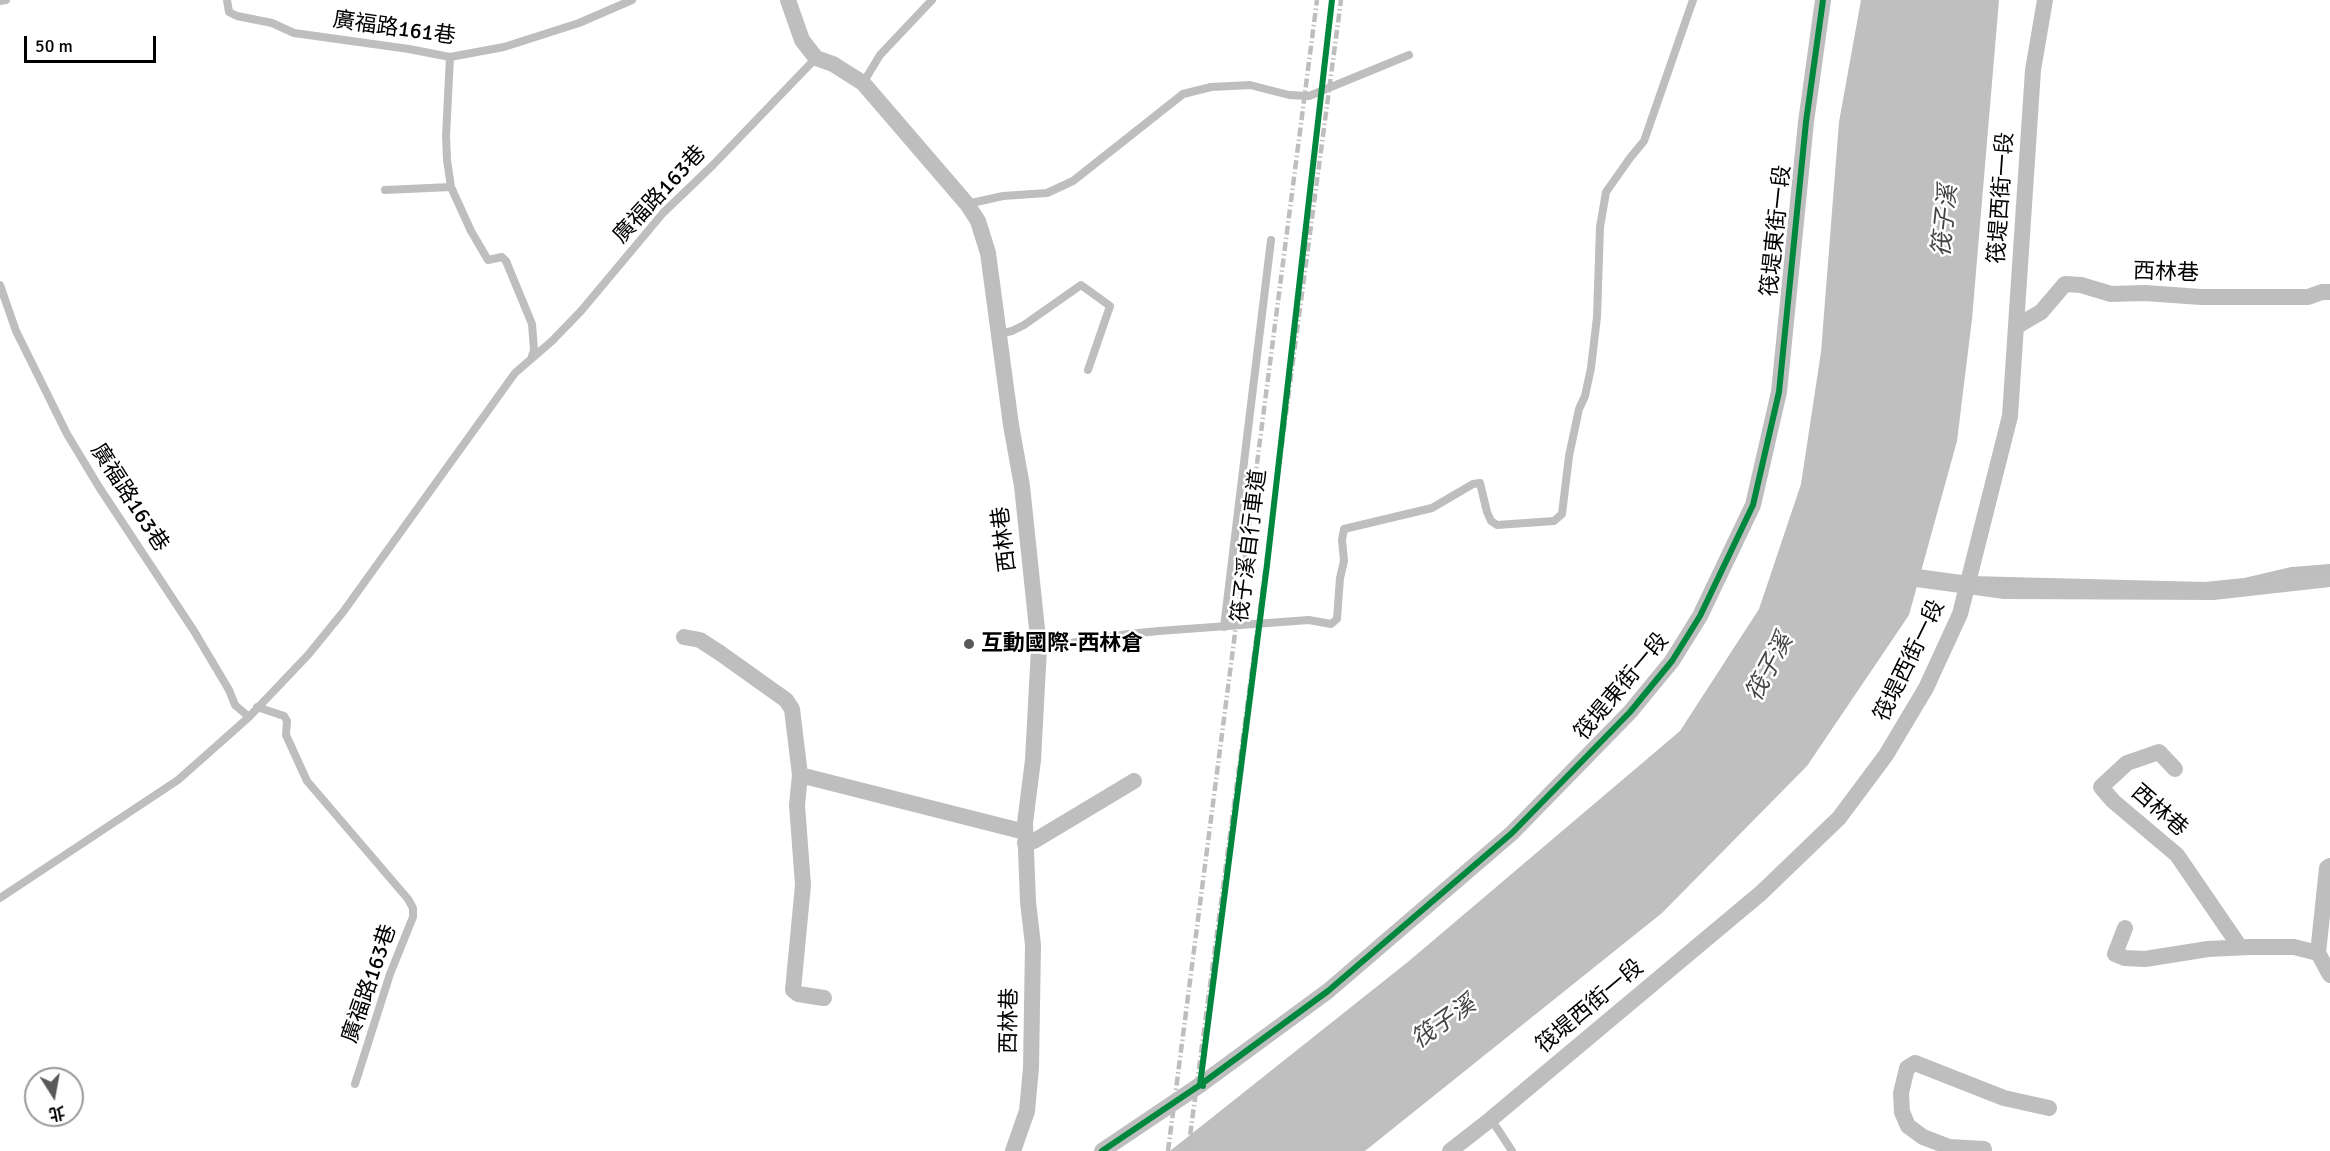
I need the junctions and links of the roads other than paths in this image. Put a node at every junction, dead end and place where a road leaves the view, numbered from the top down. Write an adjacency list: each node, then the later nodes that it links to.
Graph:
1 (6, 0): 9 (lane)
2 (227, 0): 11 (lane, 廣福路161巷)
3 (632, 0): 11 (lane, 廣福路161巷)
4 (788, 0): 12 (street)
5 (932, 0): 13 (lane)
6 (1693, 0): 26 (lane)
7 (1823, 0): 48 (street, 筏堤東街一段)
8 (2045, 0): 20 (street, 筏堤西街一段)
9 (0, 1)
10 (1409, 55): 16 (lane)
11 (450, 57): 14 (lane)
12 (816, 58): 13 (street, 西林巷); 22 (lane, 廣福路163巷)
13 (863, 83): 16 (street, 西林巷)
14 (451, 188): 15 (lane); 22 (lane)
15 (385, 190)
16 (967, 204): 21 (street, 西林巷)
17 (1271, 240): 26 (lane)
18 (0, 285): 30 (lane, 廣福路163巷)
19 (2330, 292): 20 (street, 西林巷)
20 (2017, 326): 25 (street, 筏堤西街一段)
21 (998, 334): 23 (lane); 28 (street, 西林巷)
22 (532, 357): 29 (lane, 廣福路163巷)
23 (1089, 370)
24 (2330, 568): 25 (lane)
25 (1970, 580): 44 (street, 筏堤西街一段)
26 (1224, 627): 28 (lane)
27 (684, 637): 32 (street)
28 (1039, 648): 34 (street, 西林巷)
29 (257, 707): 30 (lane, 廣福路163巷); 42 (lane, 廣福路163巷)
30 (249, 717): 36 (lane, 廣福路163巷)
31 (2175, 769): 38 (street, 西林巷)
32 (800, 775): 34 (street); 41 (street)
33 (1134, 781): 34 (street)
34 (1025, 838): 47 (street, 西林巷)
35 (2330, 866): 39 (street)
36 (0, 898)
37 (2125, 928): 38 (street)
38 (2240, 947): 39 (street)
39 (2318, 953): 40 (street)
40 (2330, 975)
41 (824, 998)
42 (355, 1084)
43 (2049, 1108): 45 (street)
44 (1491, 1119): 49 (street, 筏堤西街一段); 50 (lane)
45 (1949, 1149): 46 (street)
46 (1984, 1149)
47 (1013, 1151)
48 (1102, 1151)
49 (1450, 1151)
50 (1512, 1151)

